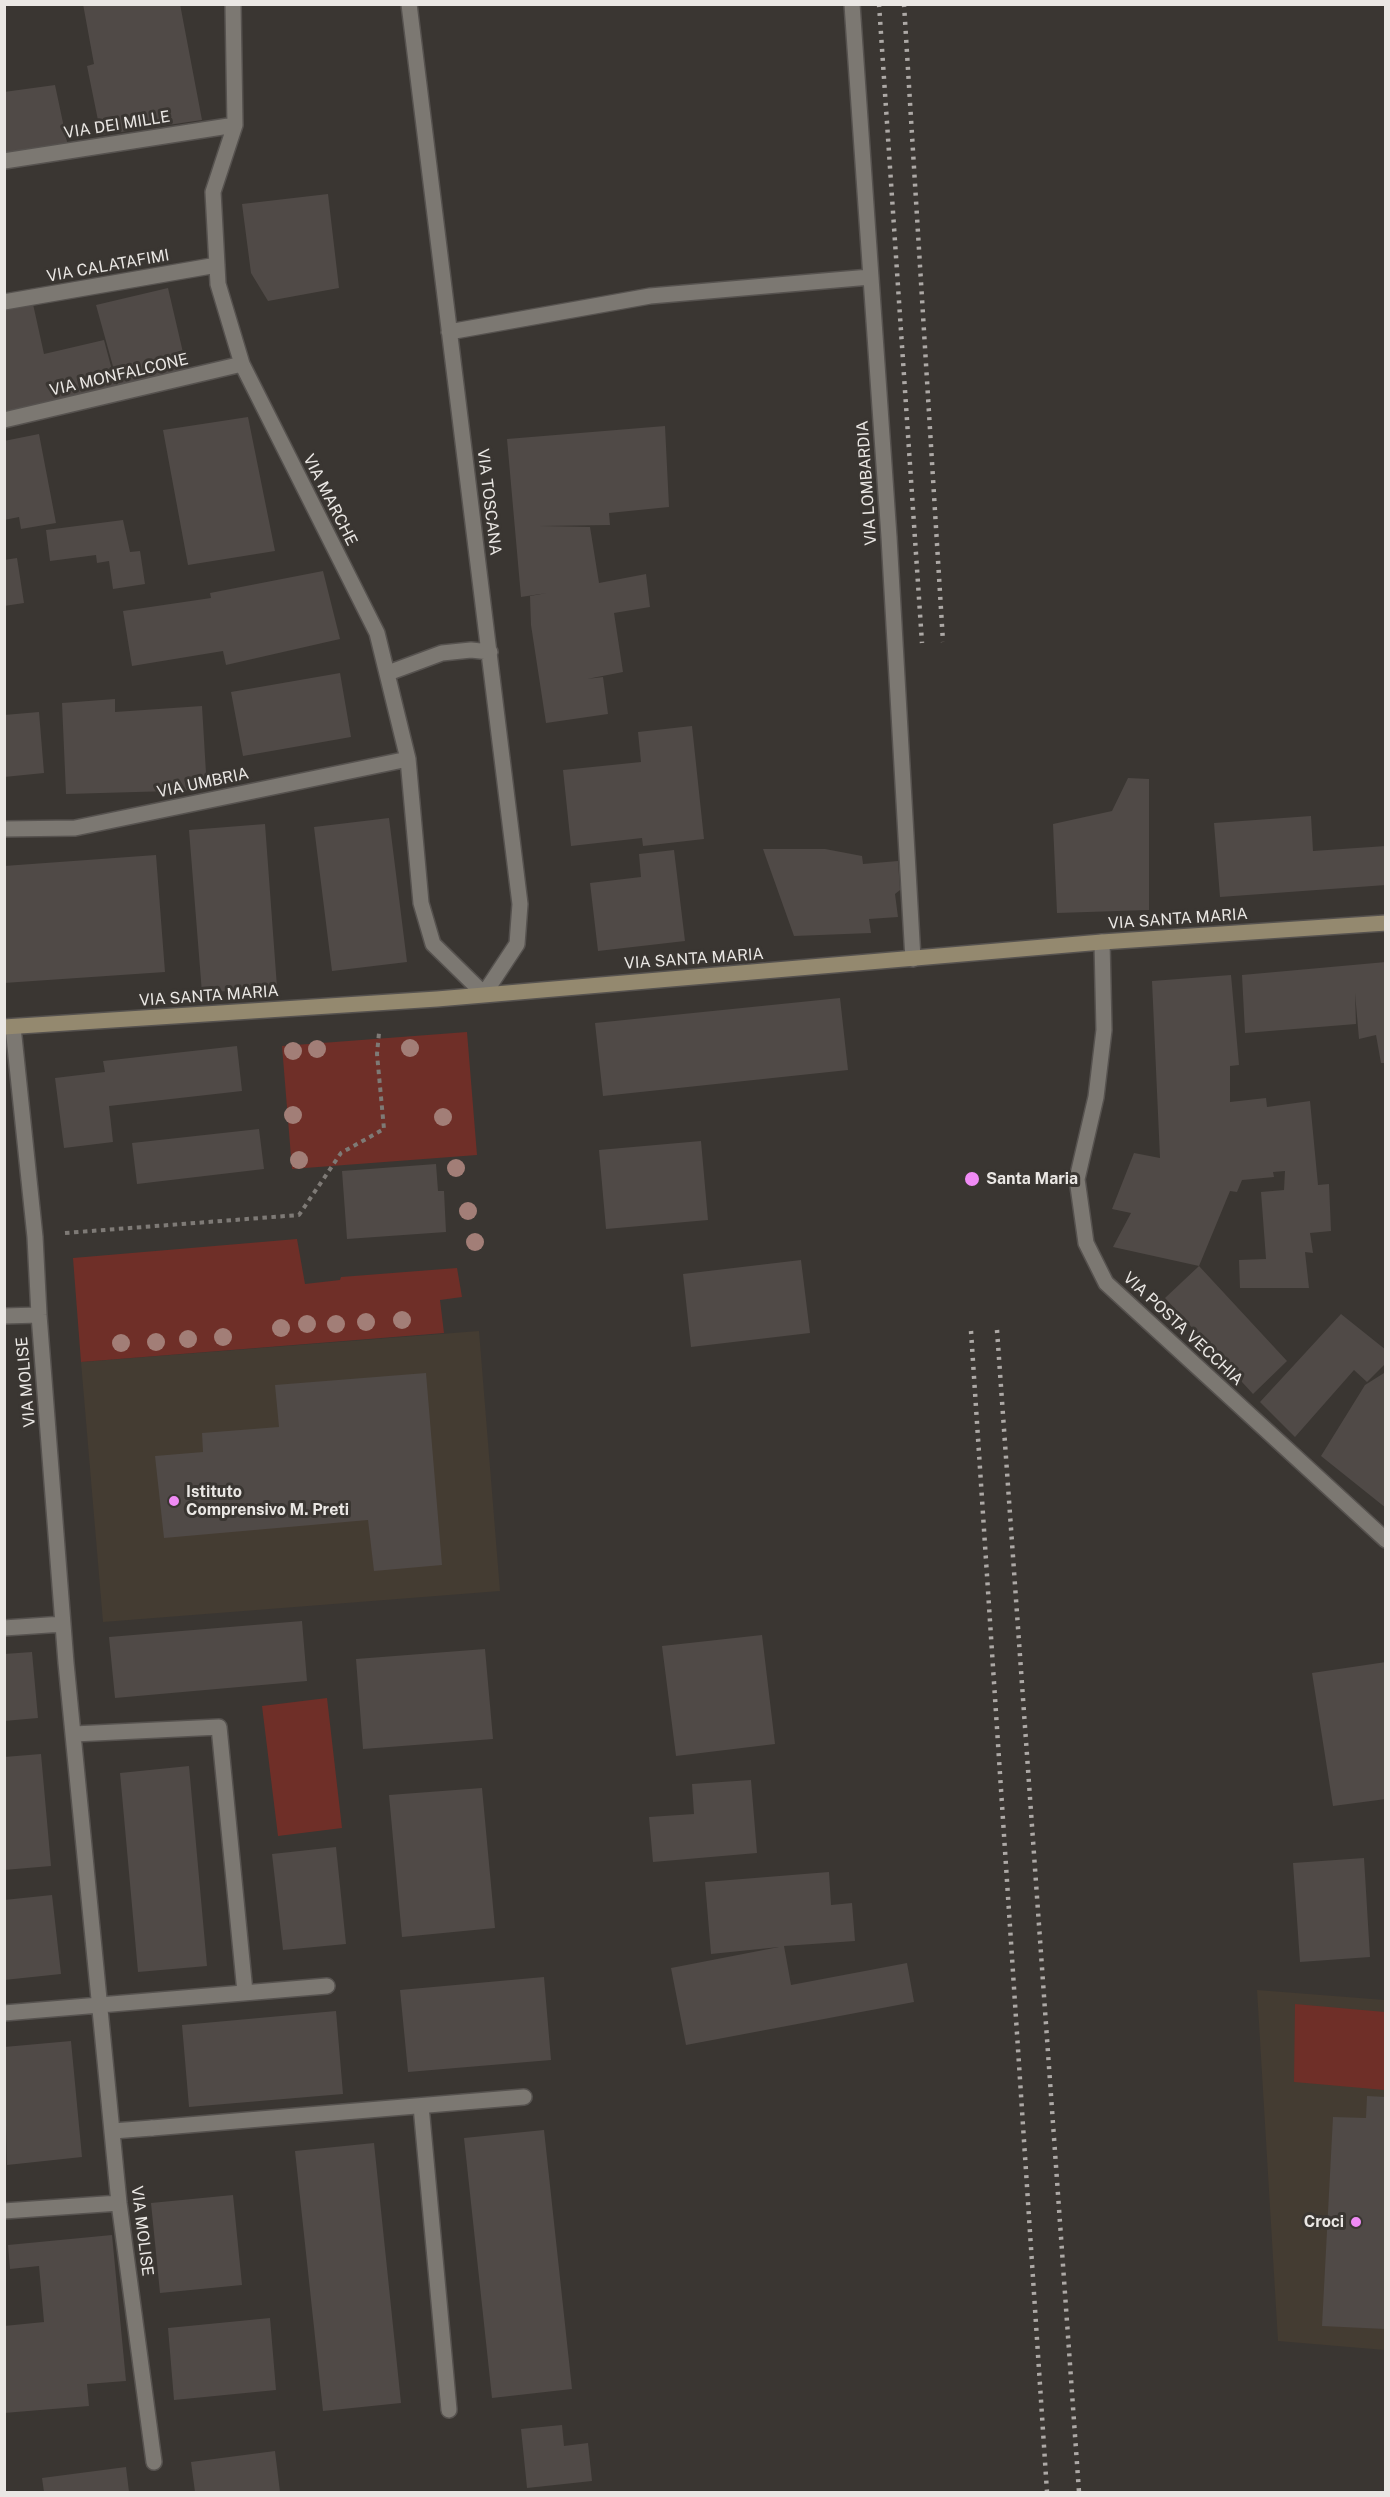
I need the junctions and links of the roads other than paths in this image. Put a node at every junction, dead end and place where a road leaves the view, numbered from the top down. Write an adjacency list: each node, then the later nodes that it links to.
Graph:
1 (233, 4): 4 (street, VIA MARCHE)
2 (409, 4): 9 (street, VIA TOSCANA)
3 (852, 4): 7 (street, VIA LOMBARDIA)
4 (235, 124): 5 (street, VIA DEI MILLE); 6 (street, VIA MARCHE)
5 (4, 161)
6 (217, 265): 8 (street, VIA CALATAFIMI); 10 (street, VIA MARCHE)
7 (870, 277): 9 (street); 18 (street, VIA LOMBARDIA)
8 (4, 302)
9 (449, 332): 12 (street, VIA TOSCANA)
10 (242, 364): 11 (street, VIA MONFALCONE); 13 (street, VIA MARCHE)
11 (4, 420)
12 (490, 652): 13 (street); 19 (street, VIA TOSCANA)
13 (388, 673): 14 (street, VIA MARCHE)
14 (408, 759): 15 (street, VIA UMBRIA); 19 (street, VIA MARCHE)
15 (4, 829)
16 (1386, 923): 17 (street, VIA SANTA MARIA)
17 (1102, 942): 18 (street, VIA SANTA MARIA); 23 (street, VIA POSTA VECCHIA)
18 (913, 959): 19 (street, VIA SANTA MARIA)
19 (484, 994): 20 (street, VIA SANTA MARIA)
20 (9, 1027): 21 (street, VIA MOLISE)
21 (39, 1315): 22 (street); 24 (street, VIA MOLISE)
22 (4, 1316)
23 (1386, 1540)
24 (63, 1624): 25 (street); 26 (street, VIA MOLISE)
25 (4, 1628)
26 (74, 1734): 28 (street); 29 (street, VIA MOLISE)
27 (327, 1986): 28 (street)
28 (245, 1992): 29 (street)
29 (100, 2004): 30 (street); 33 (street, VIA MOLISE)
30 (4, 2013)
31 (524, 2097): 32 (street)
32 (421, 2106): 33 (street); 36 (street)
33 (113, 2131): 34 (street, VIA MOLISE)
34 (119, 2203): 35 (street); 37 (street, VIA MOLISE)
35 (4, 2211)
36 (449, 2410)
37 (154, 2462)

